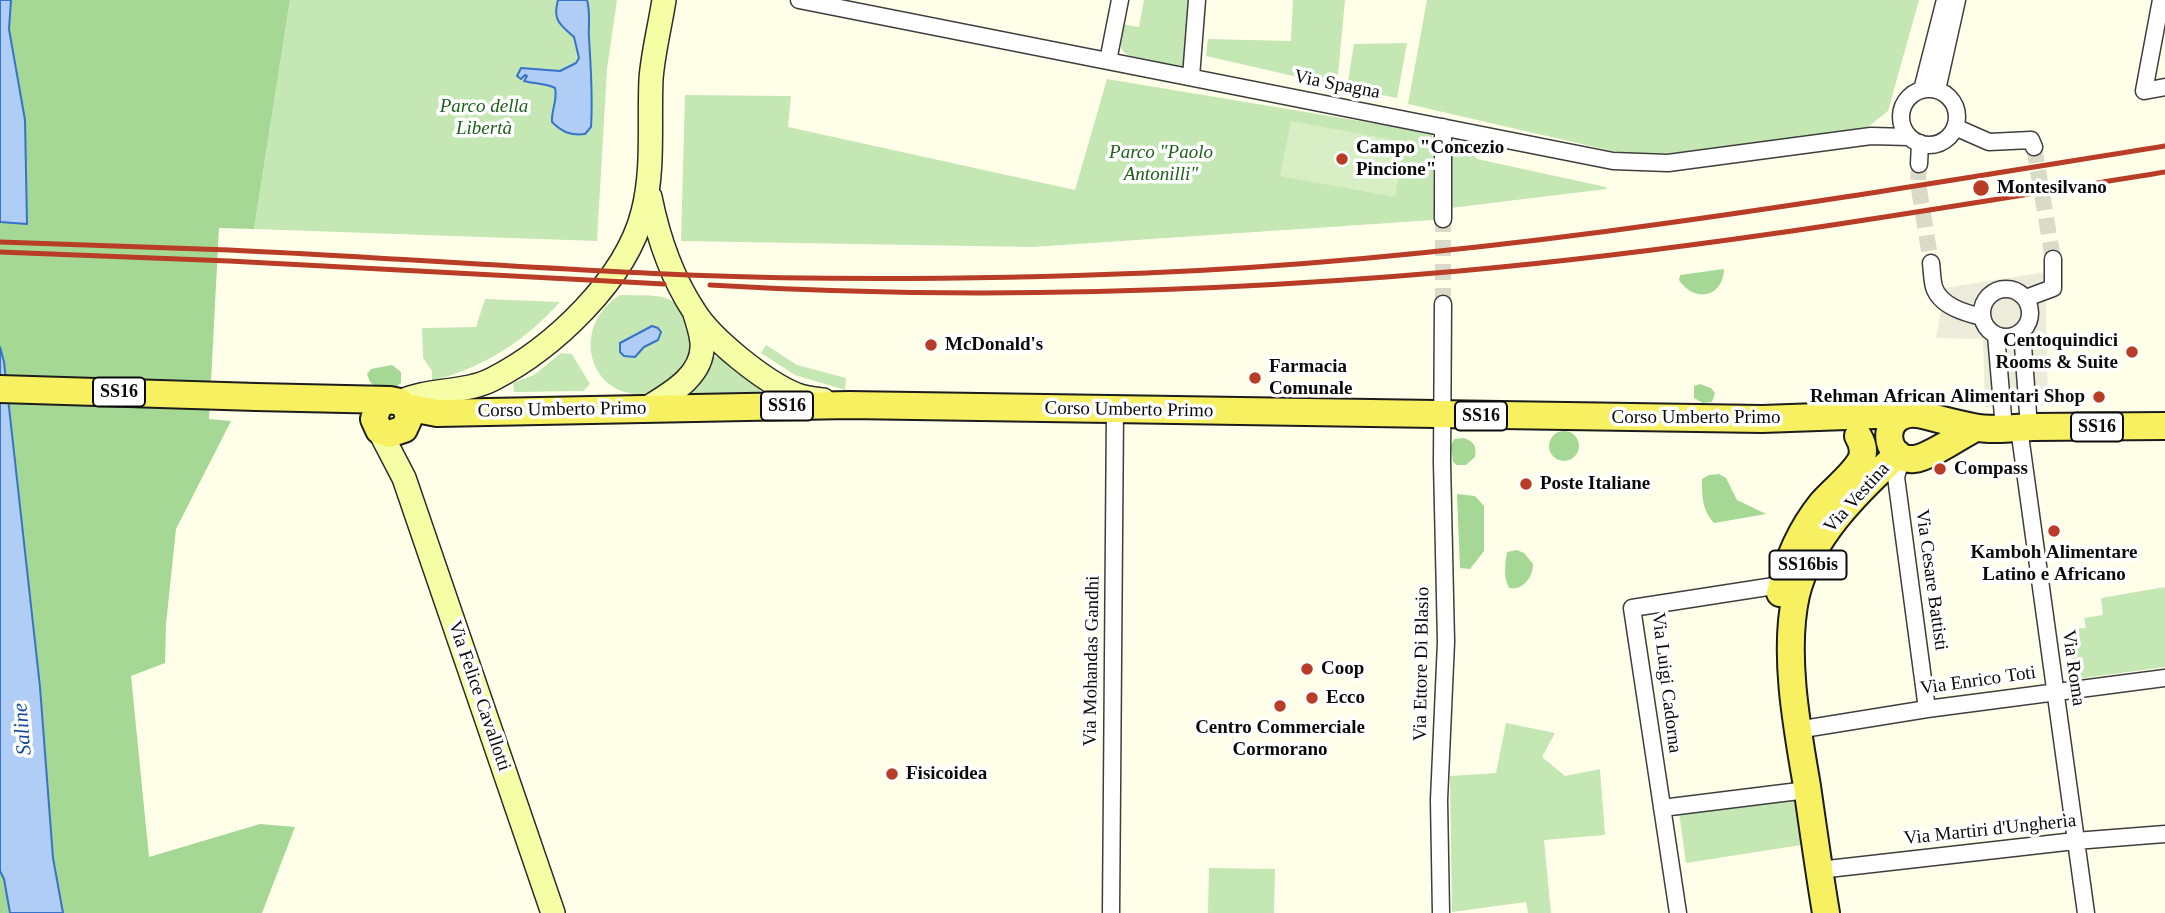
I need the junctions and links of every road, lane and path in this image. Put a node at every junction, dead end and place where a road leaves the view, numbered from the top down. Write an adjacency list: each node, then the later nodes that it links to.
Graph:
1 (664, 0): 19 (street)
2 (799, 0): 8 (street, Via Spagna)
3 (1120, 0): 8 (street)
4 (1197, 0): 9 (street)
5 (1945, 0): 11 (street)
6 (1957, 0): 11 (street)
7 (2161, 0): 10 (street)
8 (1108, 61): 9 (street, Via Spagna)
9 (1191, 77): 13 (street, Via Spagna)
10 (2165, 87)
11 (1929, 90): 12 (street); 14 (street)
12 (1902, 121): 15 (street, Via Spagna); 16 (street)
13 (1443, 127): 15 (street, Via Spagna); 20 (street)
14 (1955, 127): 16 (street); 17 (street)
15 (1871, 136): 16 (street, Via Spagna)
16 (1915, 140): 18 (street)
17 (2034, 147)
18 (1919, 164)
19 (648, 187): 25 (street); 36 (street)
20 (1443, 219)
21 (2053, 259): 23 (street)
22 (1931, 263): 26 (street)
23 (2026, 298): 26 (street); 27 (street)
24 (1443, 303): 34 (street, Via Ettore Di Blasio)
25 (695, 314): 30 (street); 31 (street)
26 (1982, 317): 28 (street)
27 (2022, 332): 28 (street); 39 (street)
28 (1996, 335): 39 (street)
29 (0, 389): 36 (main road, SS16)
30 (849, 405): 31 (main road, Corso Umberto Primo / SS16); 32 (main road, Corso Umberto Primo / SS16)
31 (647, 408): 36 (main road, Corso Umberto Primo / SS16)
32 (1115, 409): 34 (main road, Corso Umberto Primo / SS16); 55 (street, Via Mohandas Gandhi)
33 (1913, 415): 35 (main road, Corso Umberto Primo); 38 (main road, Corso Umberto Primo / SS16); 41 (main road); 42 (main road)
34 (1443, 416): 35 (main road, Corso Umberto Primo / SS16); 56 (street, Via Ettore Di Blasio)
35 (1821, 416): 40 (main road)
36 (394, 418): 54 (street, Via Felice Cavallotti)
37 (2165, 426): 39 (main road, Corso Umberto Primo / SS16)
38 (1975, 428): 39 (main road, Corso Umberto Primo / SS16); 42 (main road, Corso Umberto Primo / SS16)
39 (2018, 428): 46 (street, Via Roma)
40 (1858, 436): 41 (main road); 43 (main road, Via Vestina / SS16bis)
41 (1895, 449): 42 (main road, SS16); 43 (main road, Via Vestina / SS16bis); 47 (street, Via Cesare Battisti); 48 (main road, Via Vestina / SS16bis)
42 (1928, 454)
43 (1845, 479): 44 (main road, Via Vestina / SS16bis)
44 (1783, 581): 48 (main road, Via Vestina / SS16bis); 50 (street, Via Luigi Cadorna)
45 (2165, 678): 46 (street, Via Enrico Toti)
46 (2055, 691): 47 (street, Via Enrico Toti); 52 (street, Via Roma)
47 (1927, 709): 48 (street, Via Enrico Toti)
48 (1796, 718): 49 (main road, Via Vestina / SS16bis)
49 (1807, 790): 50 (street); 53 (main road, Via Vestina / SS16bis)
50 (1662, 808): 57 (street, Via Luigi Cadorna)
51 (2165, 834): 52 (street, Via Martiri d'Ungheria)
52 (2075, 841): 53 (street, Via Martiri d'Ungheria); 59 (street, Via Roma)
53 (1819, 870): 58 (main road, Via Vestina / SS16bis)
54 (553, 913)
55 (1111, 913)
56 (1441, 913)
57 (1678, 913)
58 (1825, 913)
59 (2086, 913)

